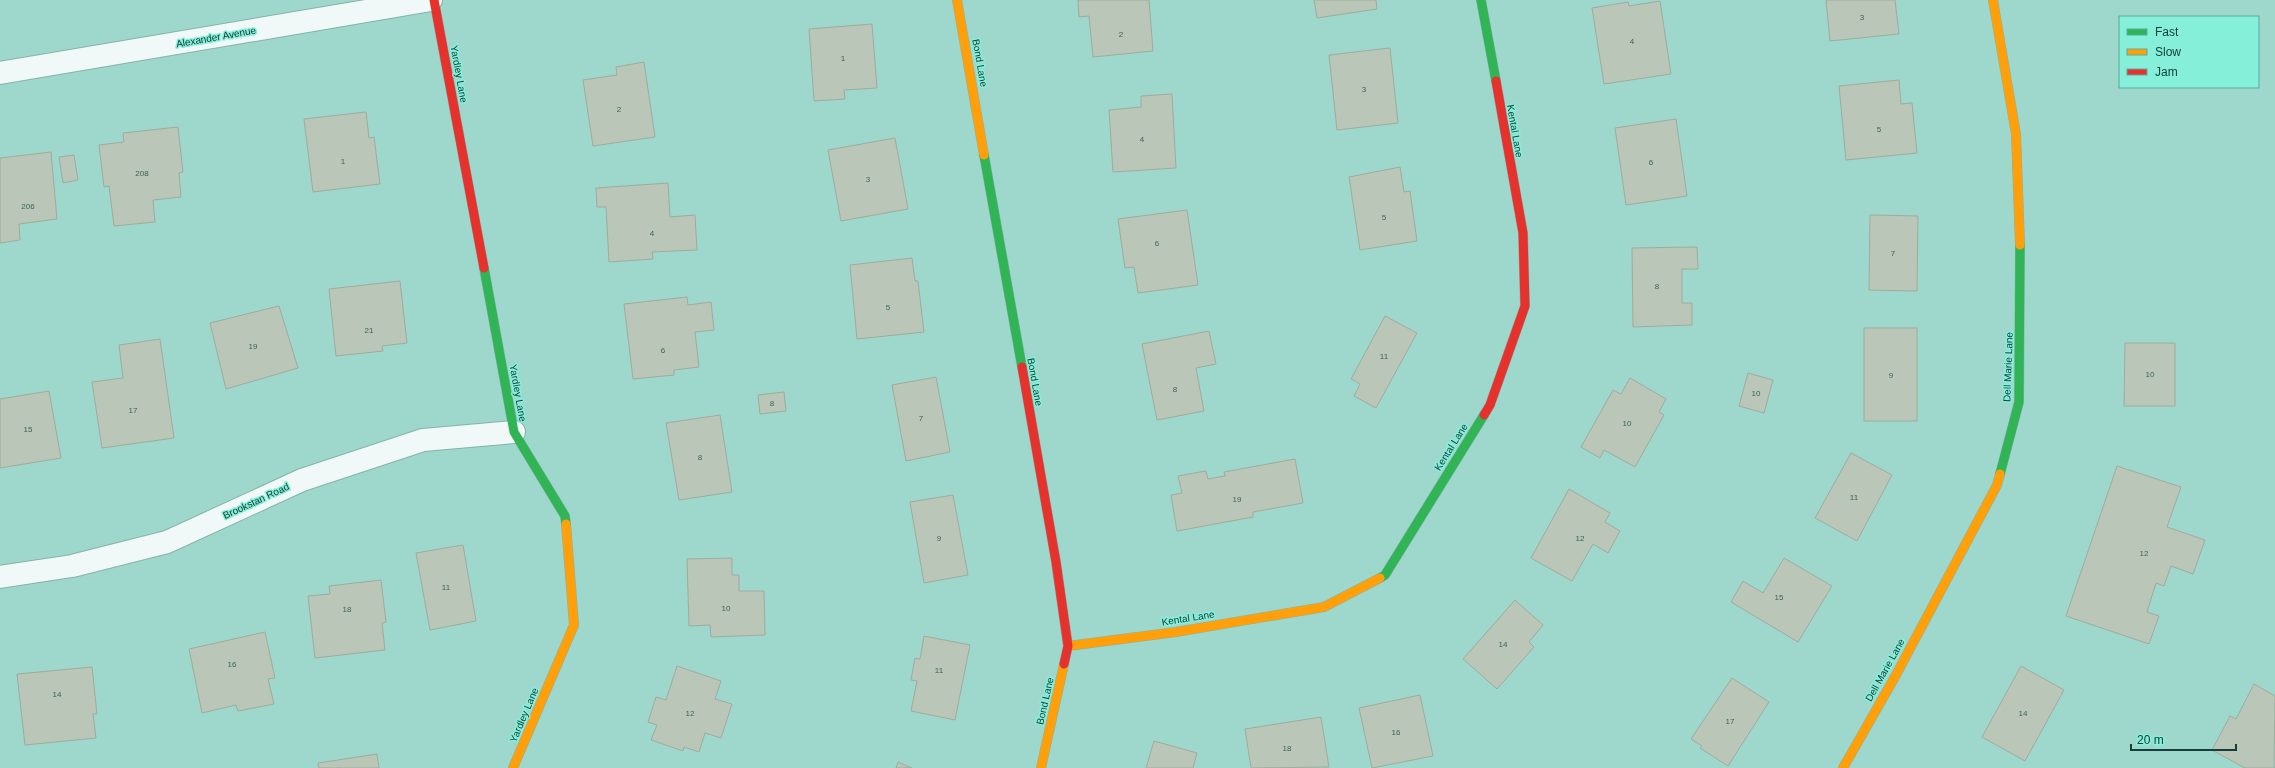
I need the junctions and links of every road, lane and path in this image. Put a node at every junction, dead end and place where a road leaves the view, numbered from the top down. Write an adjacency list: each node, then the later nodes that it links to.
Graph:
1 (431, 0): 6 (street, Alexander Avenue)
2 (434, 0): 7 (street, Yardley Lane)
3 (957, 0): 9 (street, Bond Lane)
4 (1481, 0): 9 (street, Kental Lane)
5 (1993, 0): 12 (street, Dell Marie Lane)
6 (0, 73)
7 (514, 432): 8 (street, Brookstan Road); 10 (street, Yardley Lane)
8 (0, 577)
9 (1068, 646): 11 (street, Bond Lane)
10 (513, 768)
11 (1041, 768)
12 (1843, 768)

